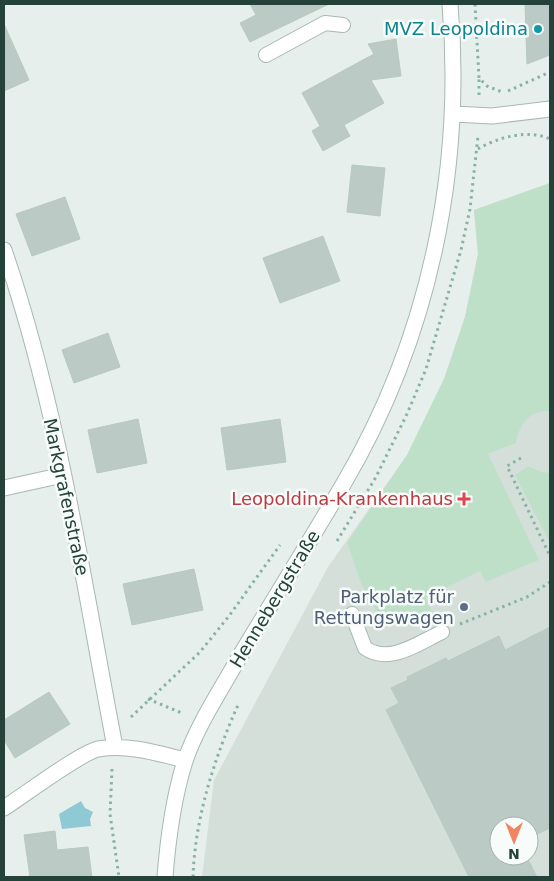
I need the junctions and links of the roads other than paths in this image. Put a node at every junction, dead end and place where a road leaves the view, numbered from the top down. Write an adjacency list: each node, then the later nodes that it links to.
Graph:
1 (450, 4): 5 (street, Hennebergstraße)
2 (343, 25): 3 (lane)
3 (266, 55)
4 (550, 109): 5 (street)
5 (454, 114): 12 (street, Hennebergstraße)
6 (4, 250): 7 (street, Markgrafenstraße)
7 (63, 475): 8 (street); 11 (street, Markgrafenstraße)
8 (4, 488)
9 (352, 614): 10 (lane)
10 (442, 632)
11 (115, 748): 12 (street); 13 (street)
12 (185, 760): 14 (street, Hennebergstraße)
13 (4, 808)
14 (165, 877)

